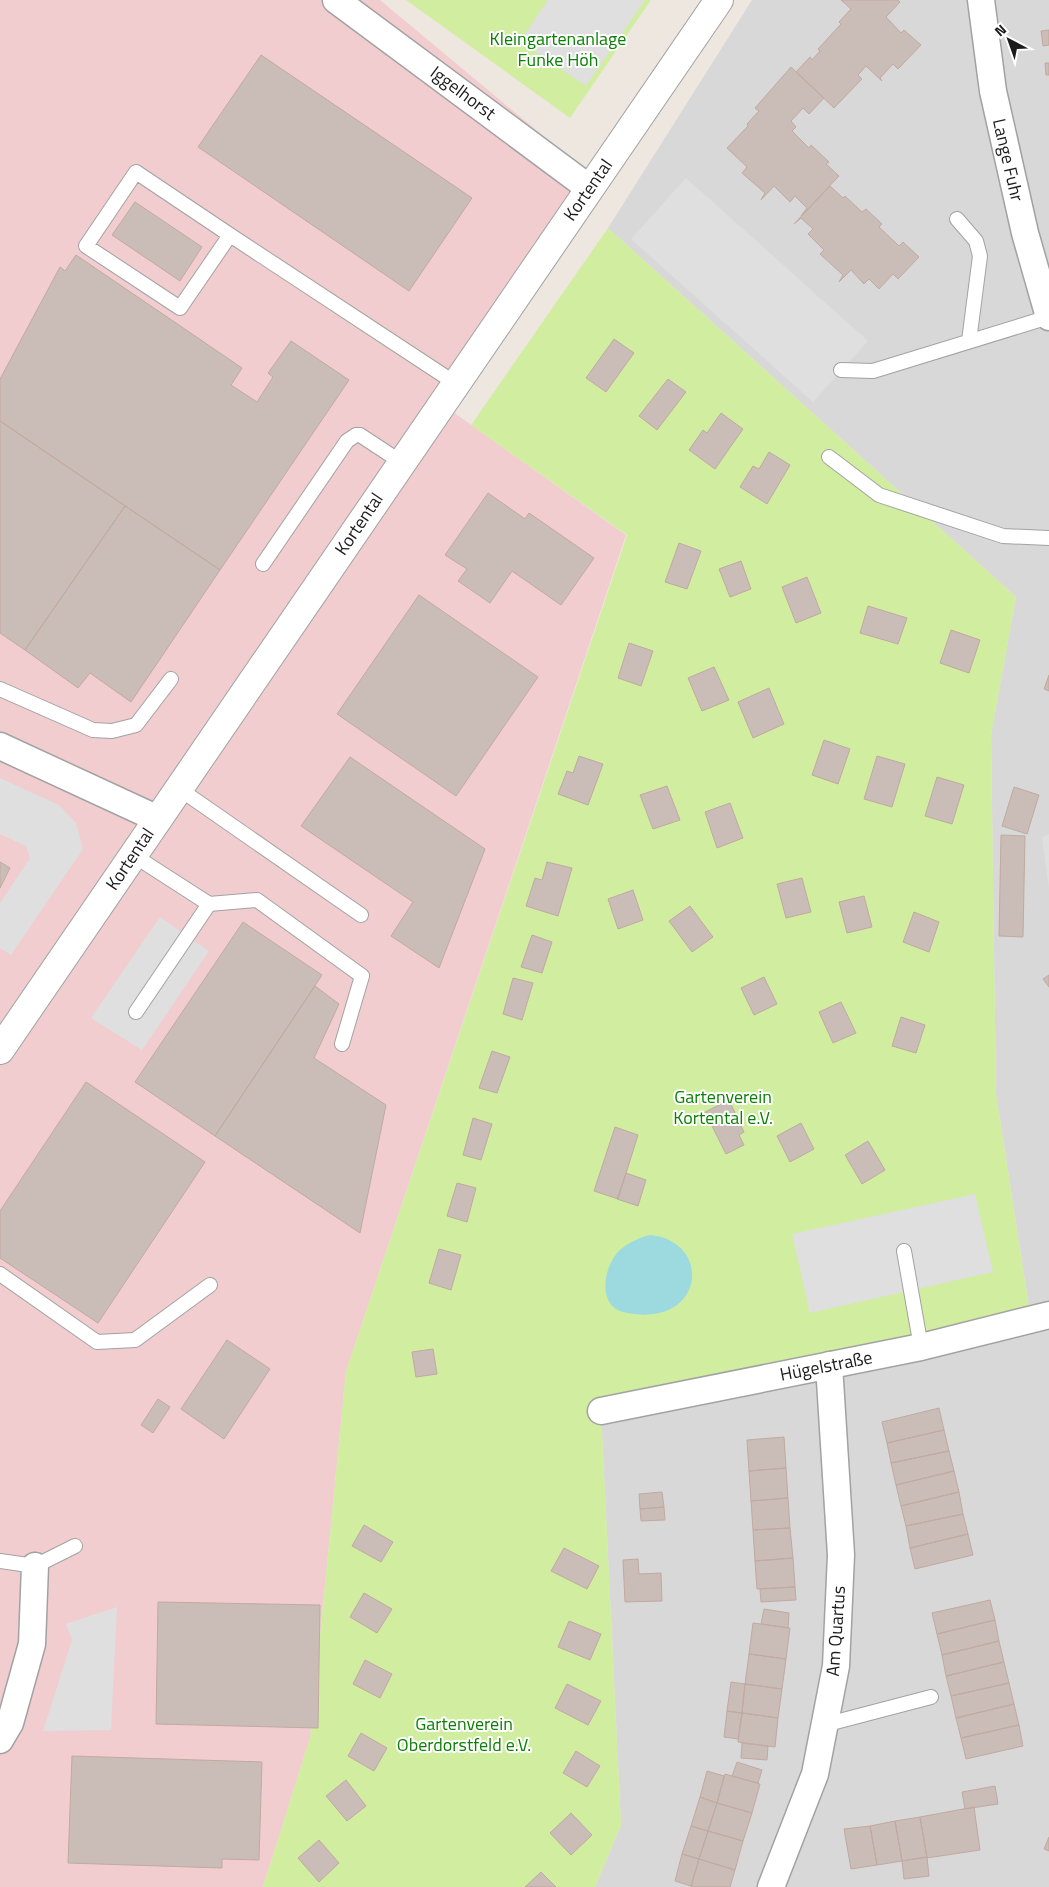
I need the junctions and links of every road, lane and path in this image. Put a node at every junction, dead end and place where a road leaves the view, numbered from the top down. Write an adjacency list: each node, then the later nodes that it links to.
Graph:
1 (336, 0): 4 (street, Iggelhorst)
2 (981, 0): 7 (street, Lange Fuhr)
3 (711, 3): 4 (street, Kortental)
4 (589, 188): 10 (street, Kortental)
5 (957, 220): 8 (lane)
6 (230, 235): 6 (lane); 10 (lane)
7 (1049, 317): 8 (lane)
8 (969, 341): 9 (lane)
9 (842, 370)
10 (455, 384): 12 (street, Kortental)
11 (829, 457): 13 (lane)
12 (401, 462): 14 (lane); 18 (street, Kortental)
13 (1049, 538)
14 (263, 564)
15 (171, 680): 16 (lane)
16 (0, 689)
17 (0, 746): 19 (street)
18 (178, 788): 19 (street, Kortental); 22 (lane)
19 (158, 819): 20 (street, Kortental)
20 (133, 855): 21 (lane); 25 (street, Kortental)
21 (209, 904): 23 (lane); 24 (lane)
22 (361, 914)
23 (136, 1012)
24 (342, 1044)
25 (0, 1050)
26 (904, 1252): 30 (lane)
27 (0, 1274): 28 (lane)
28 (210, 1285)
29 (1049, 1315): 30 (street, Hügelstraße)
30 (921, 1347): 31 (street, Hügelstraße)
31 (829, 1365): 32 (street, Hügelstraße); 37 (street, Am Quartus)
32 (601, 1411)
33 (76, 1546): 35 (lane)
34 (0, 1561): 35 (lane)
35 (35, 1566): 38 (street)
36 (931, 1697): 37 (lane)
37 (824, 1725): 39 (street, Am Quartus)
38 (0, 1740)
39 (771, 1887)

